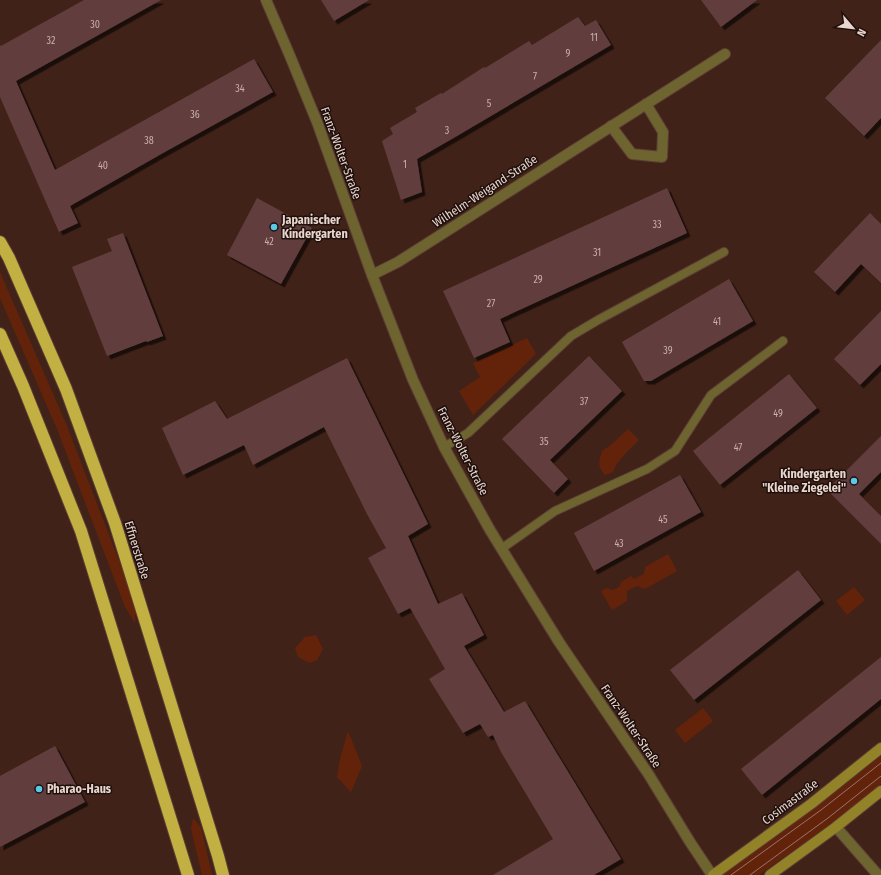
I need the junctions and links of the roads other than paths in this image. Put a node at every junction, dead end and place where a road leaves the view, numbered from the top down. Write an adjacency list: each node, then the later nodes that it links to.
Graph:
1 (266, 0): 7 (street, Franz-Wolter-Straße)
2 (725, 54): 3 (street, Wilhelm-Weigand-Straße)
3 (646, 104): 4 (street, Wilhelm-Weigand-Straße); 4 (street)
4 (611, 126): 7 (street, Wilhelm-Weigand-Straße)
5 (0, 242): 16 (highway, Effnerstraße)
6 (724, 252): 10 (lane)
7 (372, 275): 10 (street, Franz-Wolter-Straße)
8 (0, 334): 15 (highway)
9 (783, 341): 11 (lane)
10 (444, 447): 11 (street, Franz-Wolter-Straße)
11 (501, 549): 17 (street, Franz-Wolter-Straße)
12 (881, 748): 17 (main road, Cosimastraße)
13 (881, 791): 14 (main road)
14 (836, 827): 18 (main road); 19 (street)
15 (188, 875)
16 (223, 875)
17 (713, 875)
18 (770, 875)
19 (878, 875)

